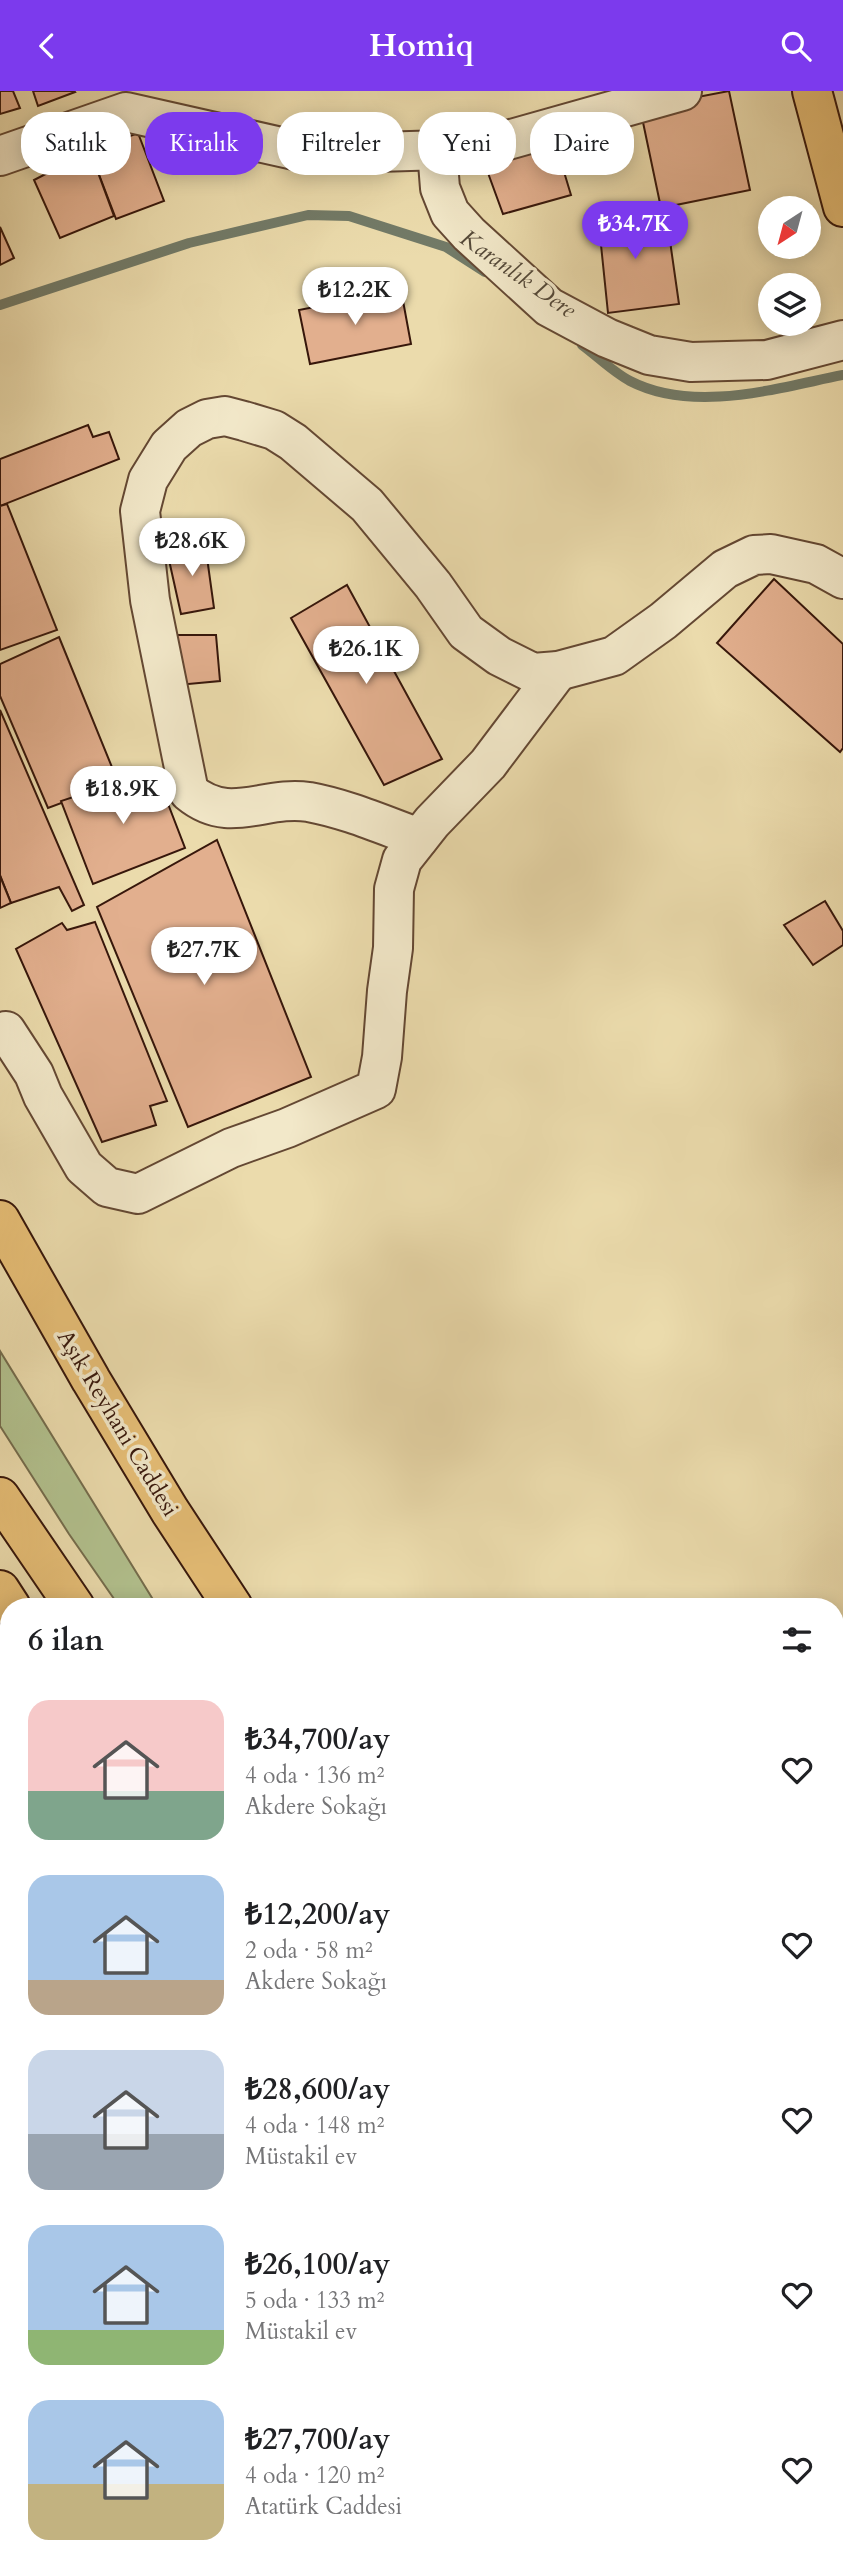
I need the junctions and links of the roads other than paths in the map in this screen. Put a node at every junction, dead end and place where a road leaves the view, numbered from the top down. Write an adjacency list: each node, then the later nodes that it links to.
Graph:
1 (812, 91): 7 (main road)
2 (666, 93): 3 (street)
3 (516, 137)
4 (418, 151): 5 (street)
5 (0, 156)
6 (439, 175): 8 (street)
7 (843, 207)
8 (843, 340)
9 (843, 579): 10 (street)
10 (558, 671): 11 (street); 11 (street)
11 (419, 838): 12 (street)
12 (6, 1031)
13 (3, 1226): 16 (main road, Aşık Reyhani Caddesi)
14 (0, 1497): 15 (main road)
15 (69, 1598)
16 (227, 1598)

